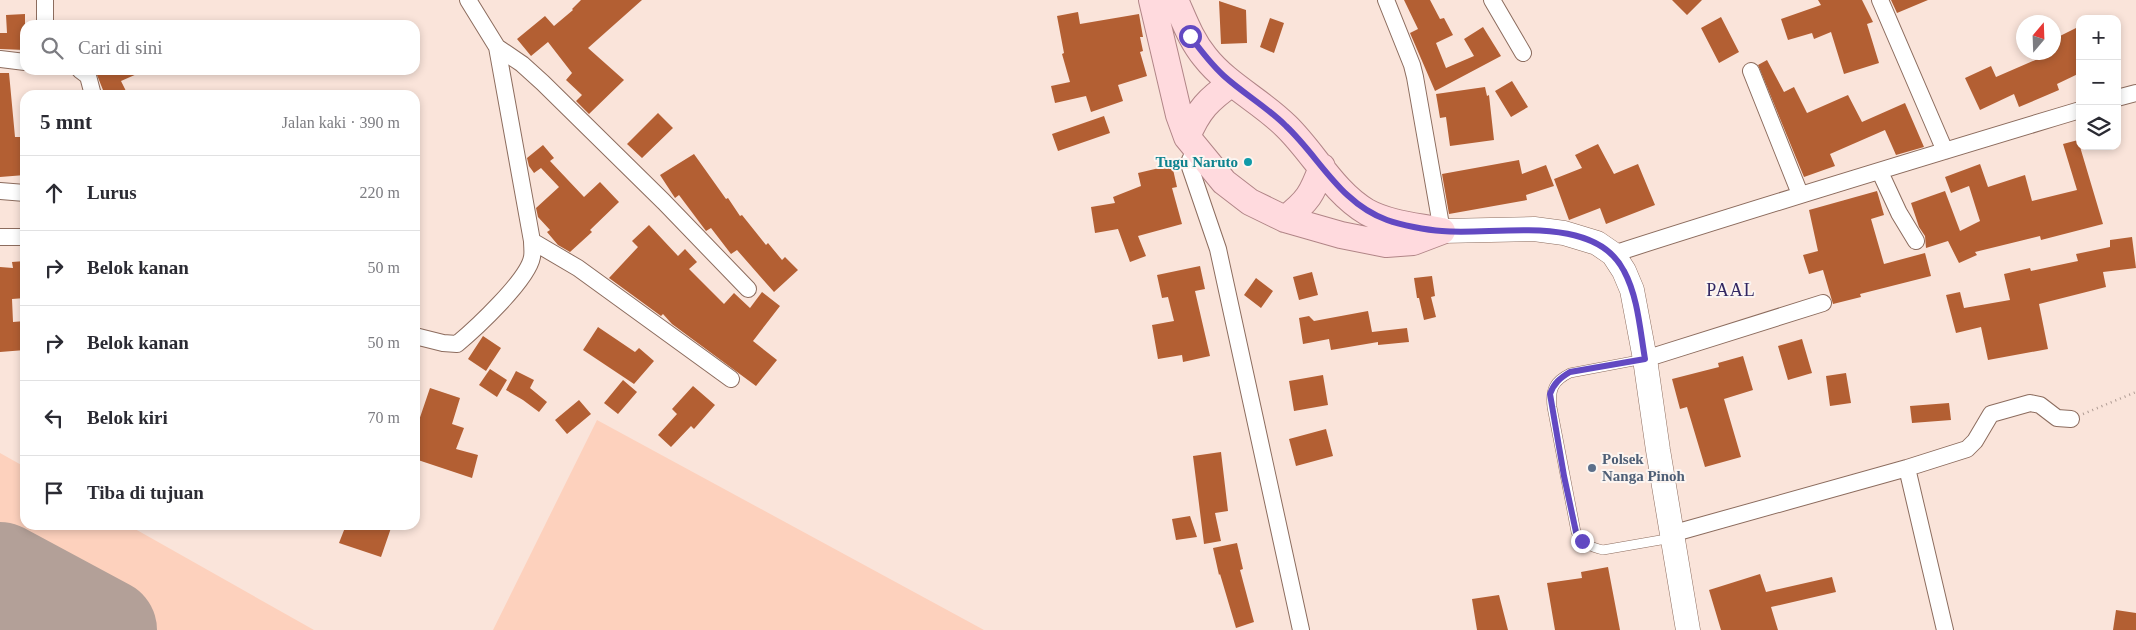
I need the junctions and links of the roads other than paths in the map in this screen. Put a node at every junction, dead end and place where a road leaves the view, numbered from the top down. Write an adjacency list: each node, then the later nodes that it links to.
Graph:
1 (45, 0): 8 (street)
2 (468, 0): 9 (street)
3 (1152, 0): 20 (main road)
4 (1175, 0): 15 (main road)
5 (1386, 0): 30 (street)
6 (1492, 0): 10 (street)
7 (1880, 0): 21 (street)
8 (45, 20)
9 (497, 47): 34 (street); 36 (street)
10 (1523, 54)
11 (0, 59): 12 (street)
12 (20, 61)
13 (1751, 70): 27 (street)
14 (87, 75): 16 (street)
15 (1232, 83): 20 (main road); 22 (main road)
16 (92, 90)
17 (2136, 93): 18 (street)
18 (2121, 97)
19 (2076, 111): 21 (street)
20 (1192, 143): 24 (main road); 28 (street)
21 (1946, 151): 23 (street)
22 (1322, 167): 29 (main road); 30 (main road)
23 (1880, 172): 27 (street); 33 (street)
24 (1235, 190): 28 (street); 29 (main road)
25 (0, 191): 26 (street)
26 (20, 193)
27 (1800, 194): 35 (street)
28 (1203, 206): 44 (street)
29 (1285, 219): 30 (main road)
30 (1442, 231): 35 (main road)
31 (0, 237): 32 (street)
32 (20, 237)
33 (1916, 241)
34 (532, 242): 38 (street); 40 (street)
35 (1613, 254): 39 (main road)
36 (748, 288)
37 (1823, 303): 39 (street)
38 (420, 337)
39 (1645, 359): 43 (main road); 43 (lane)
40 (731, 379)
41 (2070, 419): 42 (street)
42 (1907, 468): 43 (street); 46 (street)
43 (1672, 536): 45 (main road)
44 (1301, 630)
45 (1688, 630)
46 (1946, 630)

